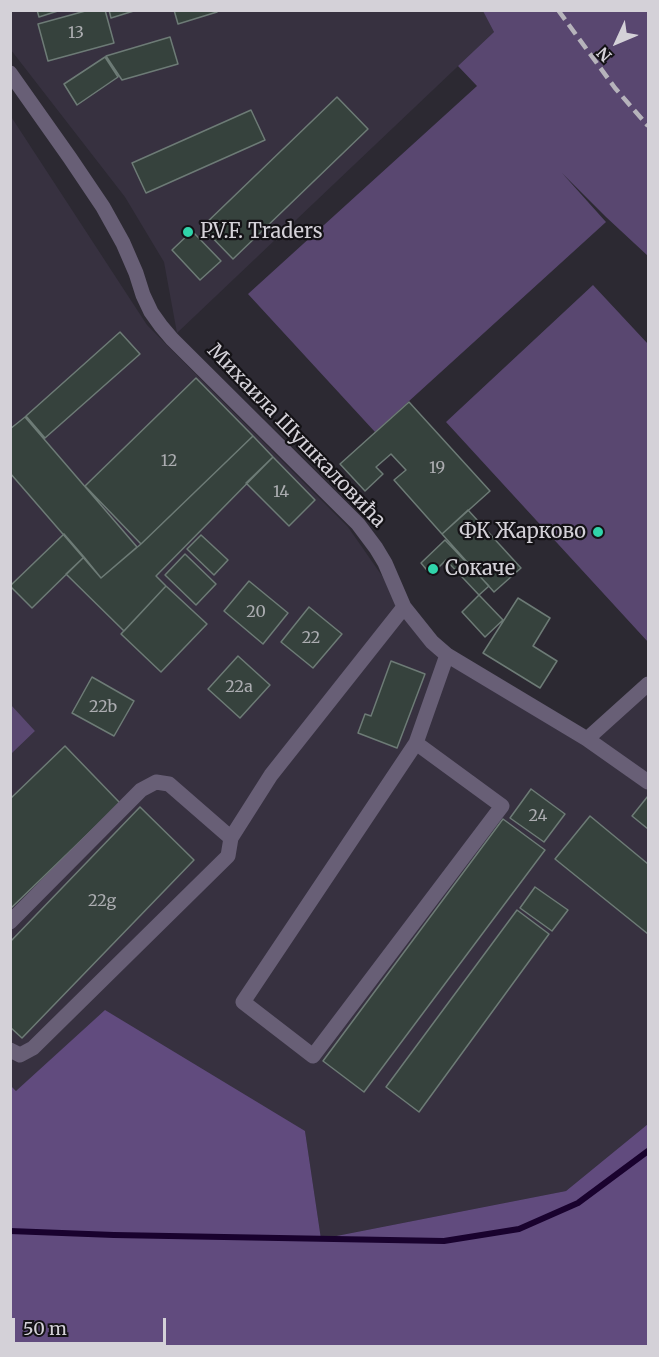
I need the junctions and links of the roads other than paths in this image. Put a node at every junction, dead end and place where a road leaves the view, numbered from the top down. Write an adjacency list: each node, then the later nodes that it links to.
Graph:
1 (10, 73): 2 (street, Михаила Шушкаловића)
2 (404, 607): 3 (street, Михаила Шушкаловића); 8 (street)
3 (447, 655): 5 (street, Михаила Шушкаловића); 6 (street)
4 (648, 684): 5 (street)
5 (587, 739): 7 (street, Михаила Шушкаловића)
6 (416, 743): 6 (street)
7 (648, 782)
8 (231, 837): 9 (street); 10 (street)
9 (10, 922)
10 (10, 1050)

